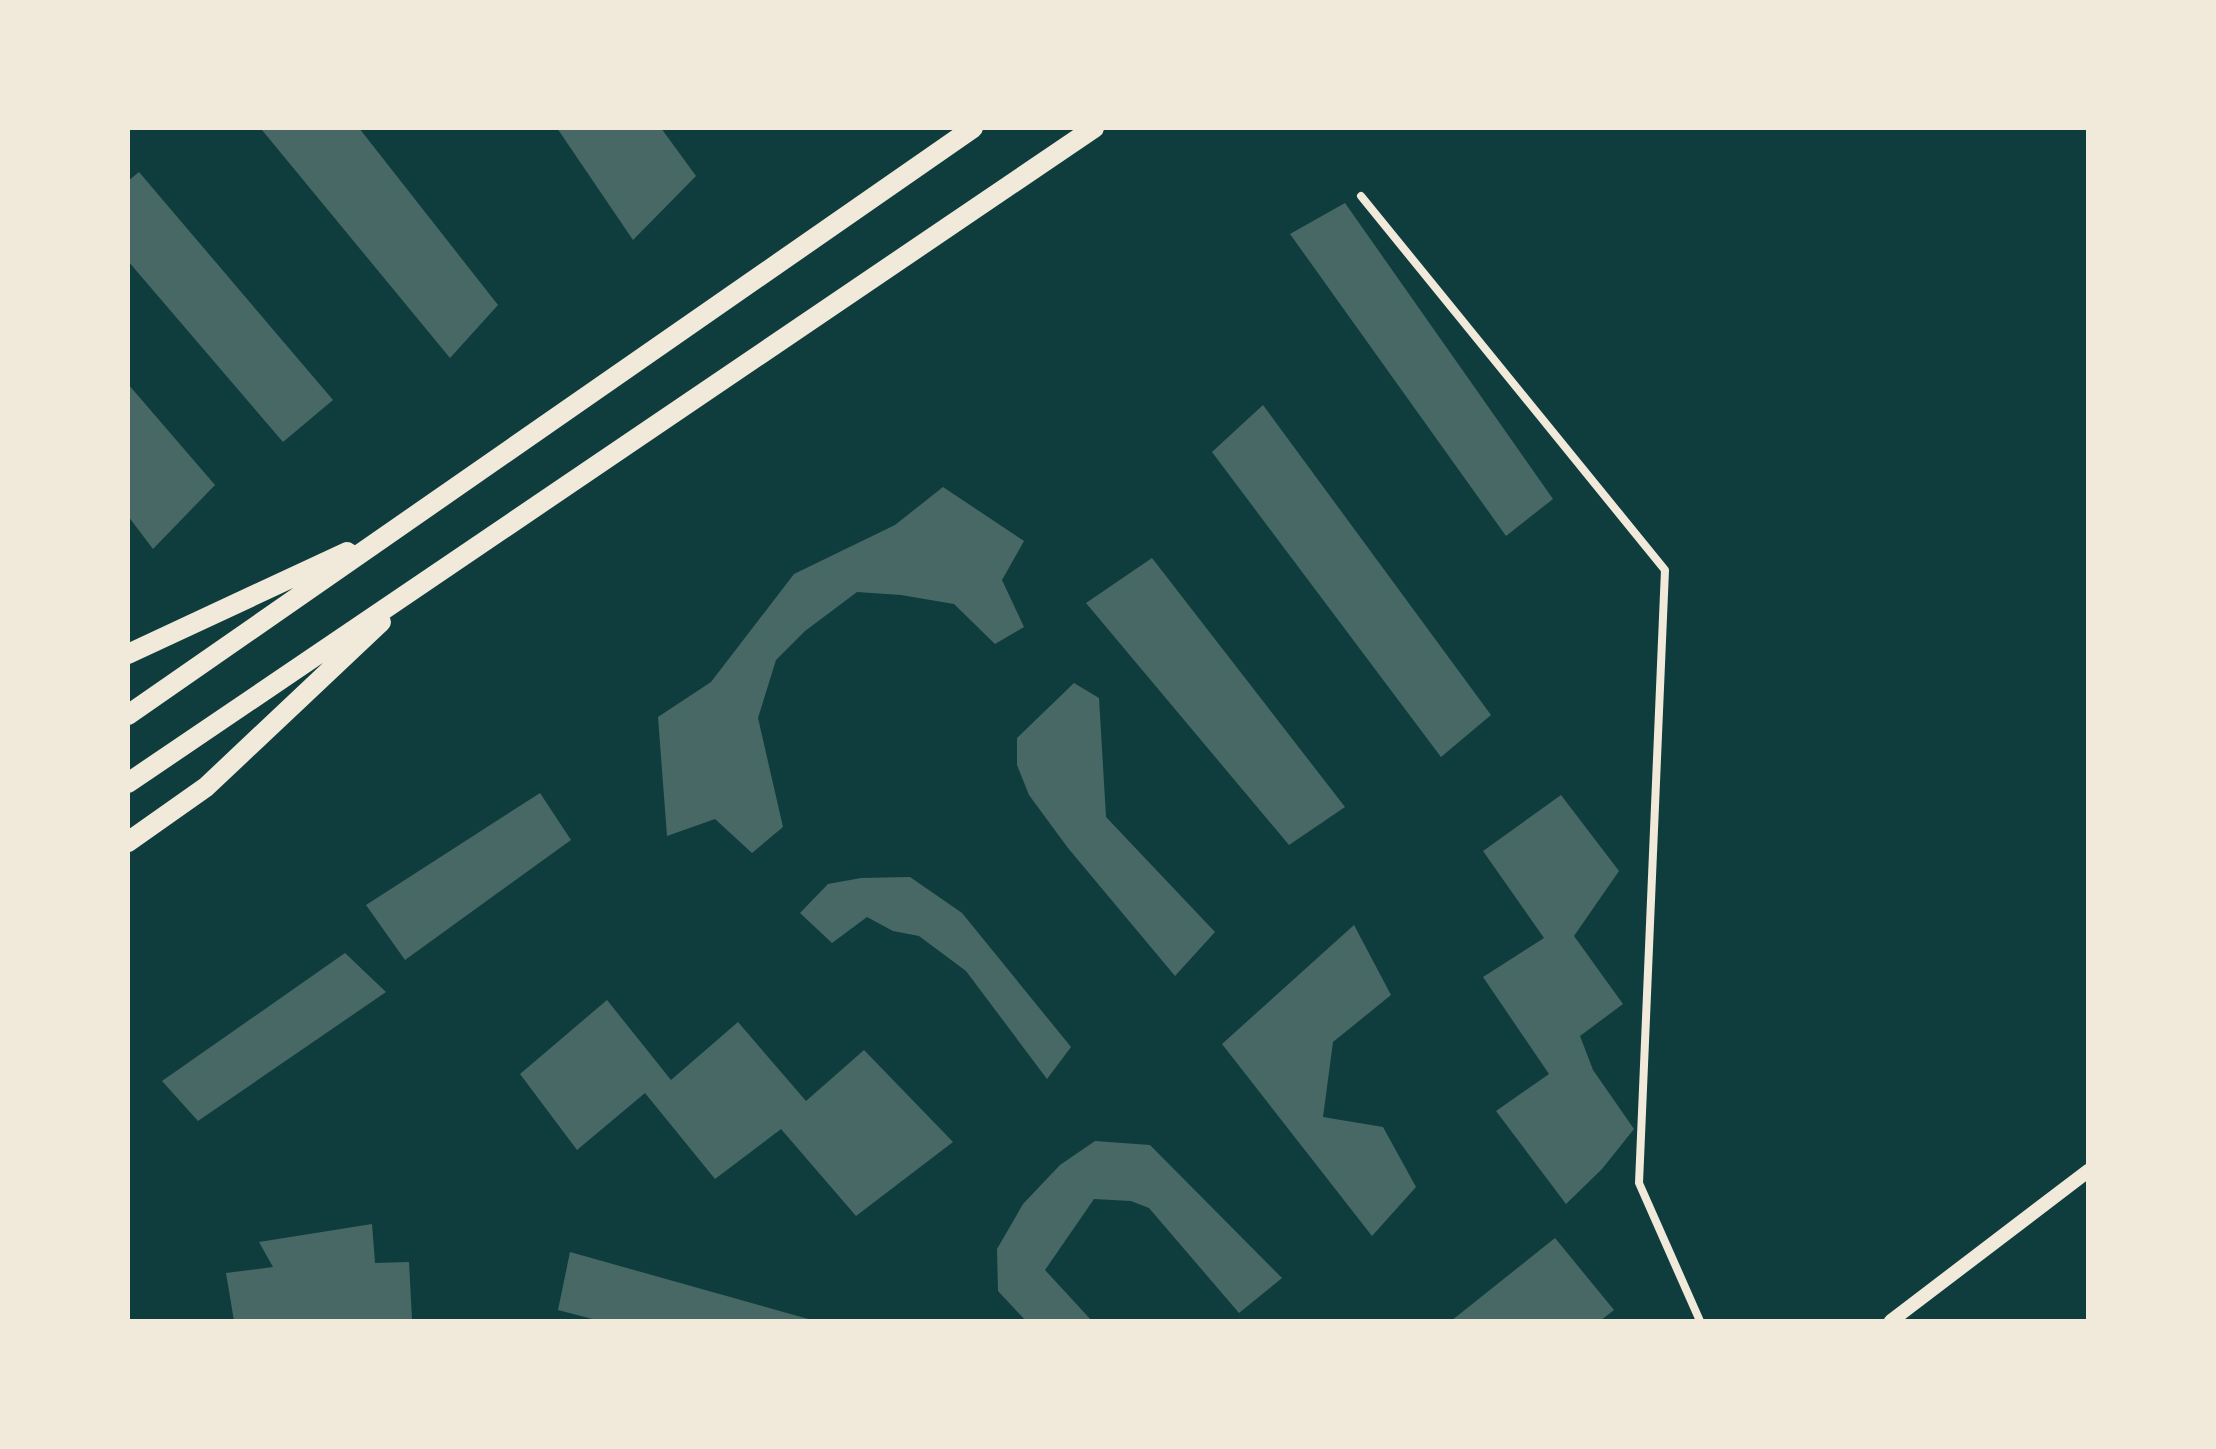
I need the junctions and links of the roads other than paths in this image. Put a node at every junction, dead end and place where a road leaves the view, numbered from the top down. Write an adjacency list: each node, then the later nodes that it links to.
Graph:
1 (973, 128): 4 (main road)
2 (1094, 128): 5 (main road)
3 (1361, 196): 11 (street)
4 (397, 528): 6 (main road); 7 (main road)
5 (429, 578): 8 (main road); 9 (main road)
6 (128, 654)
7 (128, 715)
8 (128, 783)
9 (128, 842)
10 (2088, 1171): 12 (street)
11 (1700, 1321)
12 (1891, 1321)

